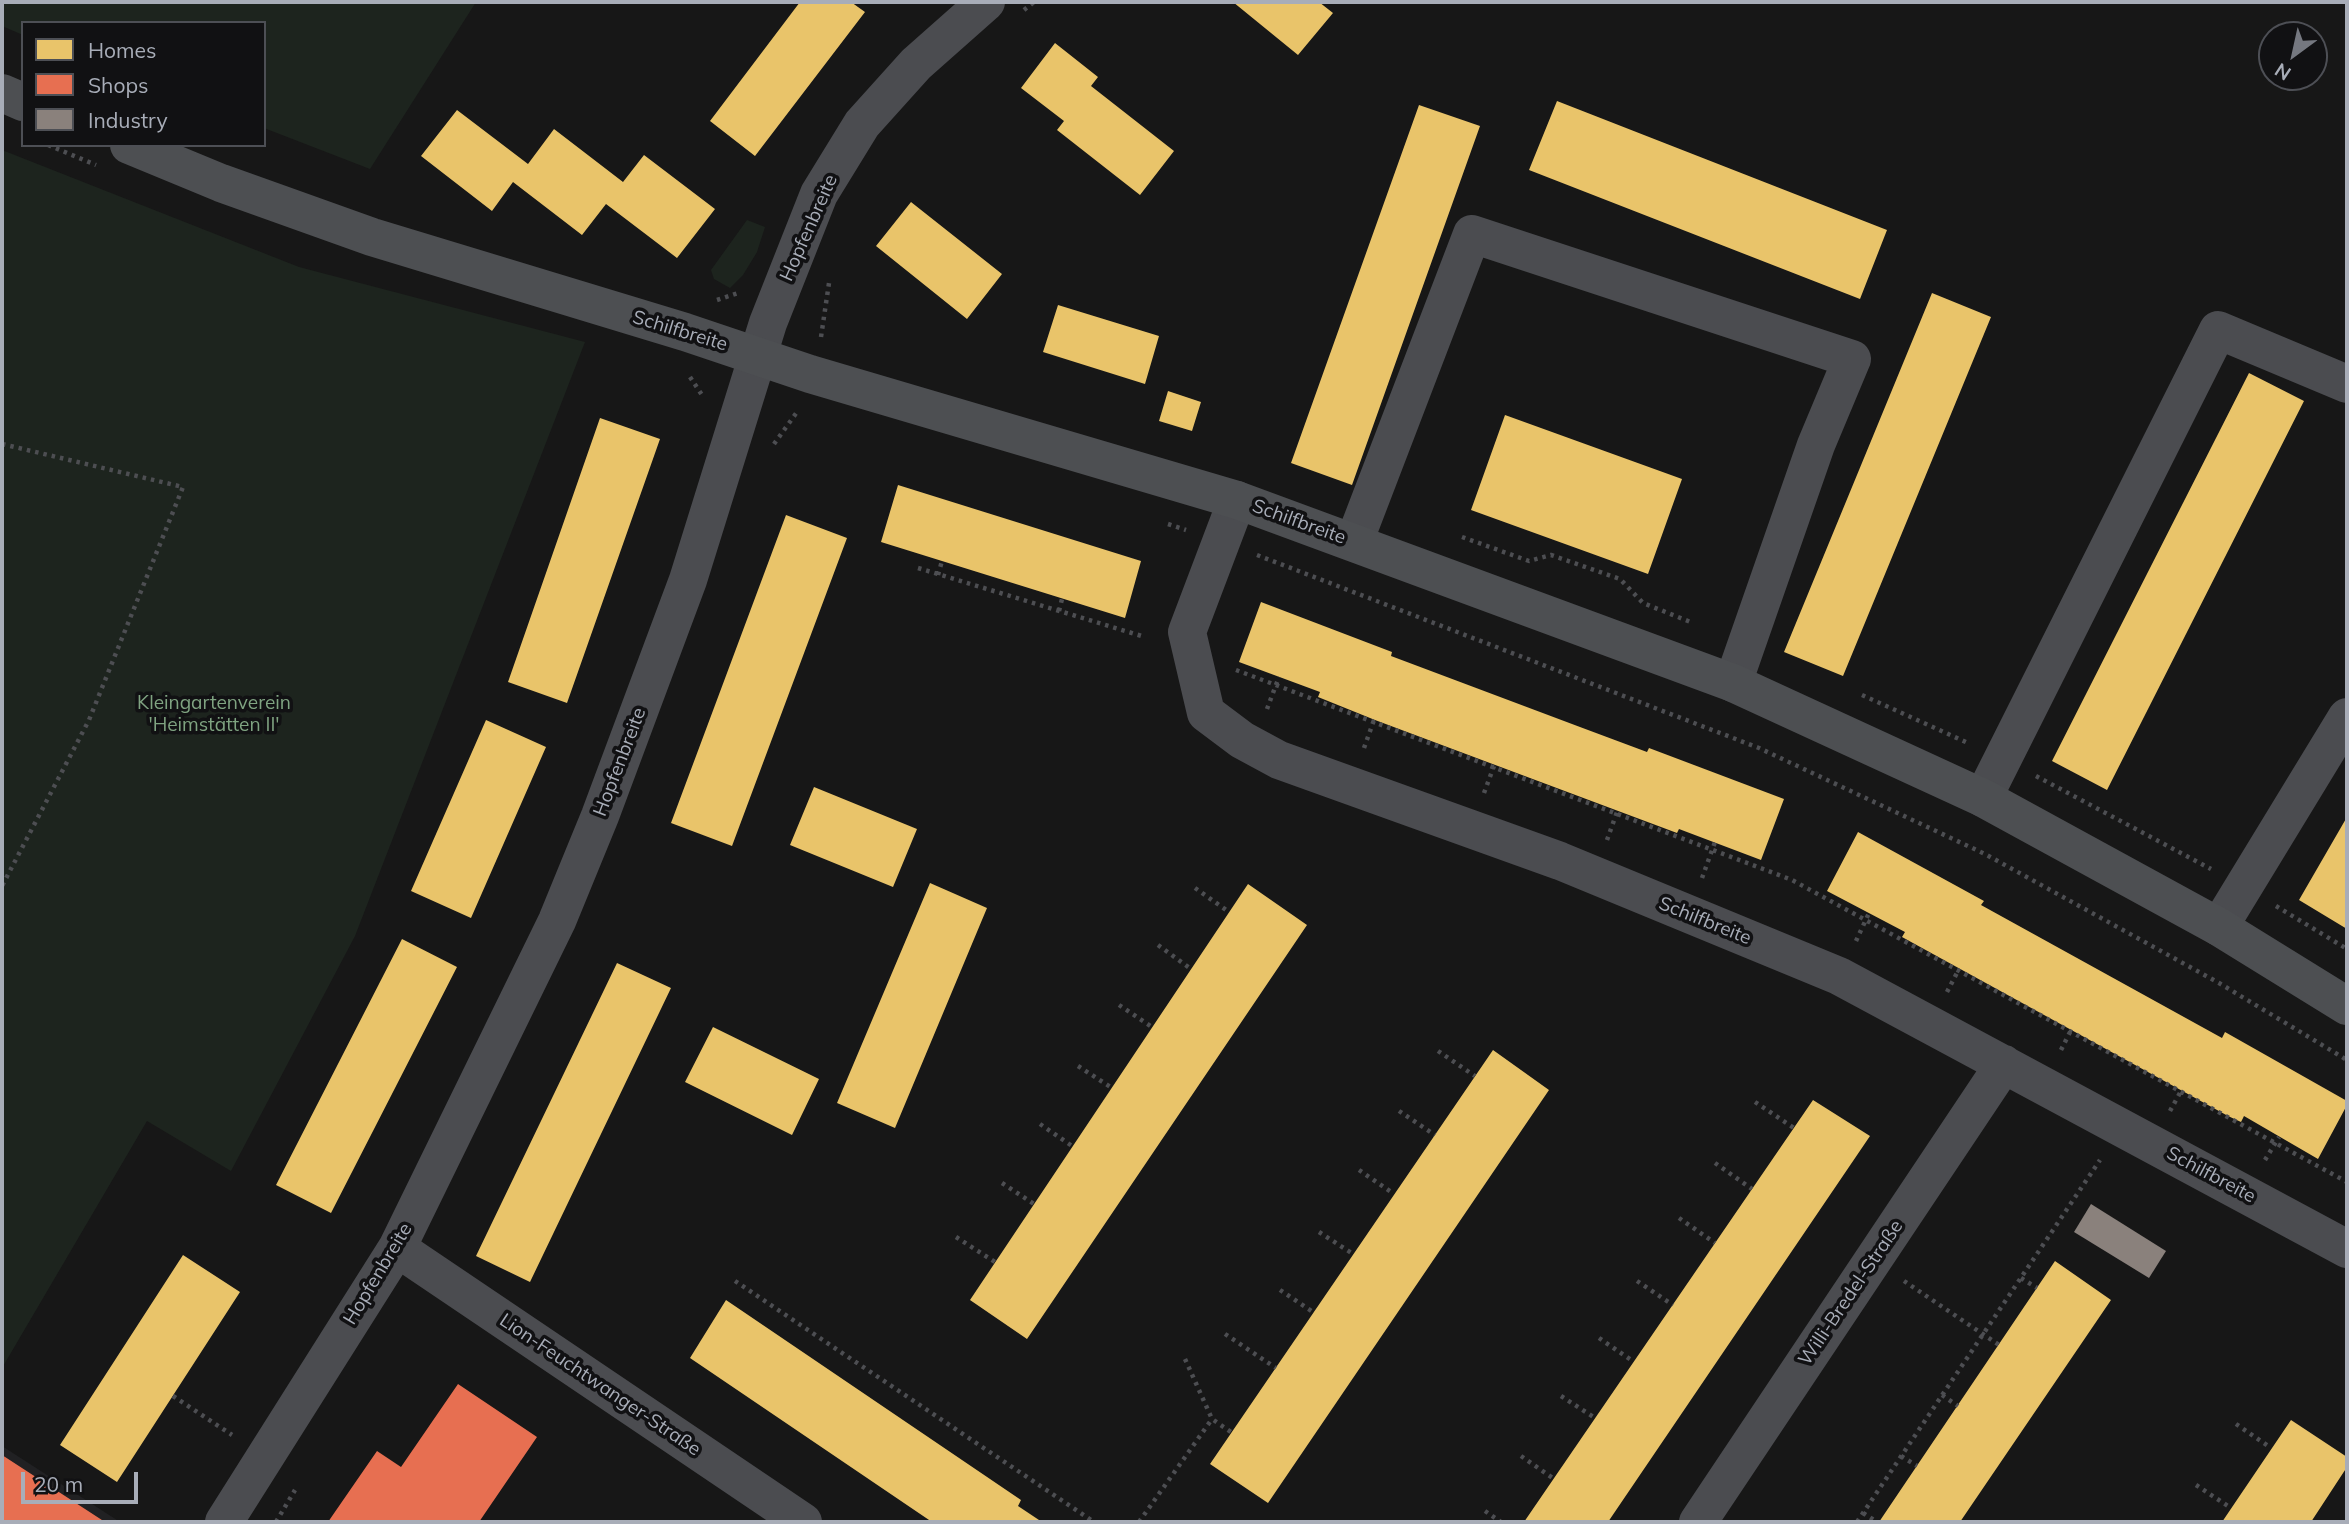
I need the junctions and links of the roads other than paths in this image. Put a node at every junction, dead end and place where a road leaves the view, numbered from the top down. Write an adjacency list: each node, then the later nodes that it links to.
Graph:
1 (1001, 10): 5 (street, Hopfenbreite)
2 (2, 93): 3 (main road)
3 (21, 101)
4 (134, 147): 5 (main road, Schilfbreite)
5 (758, 356): 7 (main road, Schilfbreite); 15 (street, Hopfenbreite)
6 (2347, 384): 11 (street)
7 (1237, 500): 8 (main road, Schilfbreite); 14 (street, Schilfbreite)
8 (1354, 542): 9 (main road, Schilfbreite); 9 (street)
9 (1732, 683): 11 (main road, Schilfbreite)
10 (2347, 717): 12 (street)
11 (1983, 799): 12 (main road, Schilfbreite)
12 (2219, 927): 13 (main road, Schilfbreite)
13 (2347, 1006)
14 (2004, 1064): 16 (street, Schilfbreite); 19 (street, Willi-Bredel-Straße)
15 (397, 1248): 17 (street, Hopfenbreite); 18 (street, Lion-Feuchtwanger-Straße)
16 (2347, 1249)
17 (224, 1522)
18 (803, 1522)
19 (1698, 1522)

